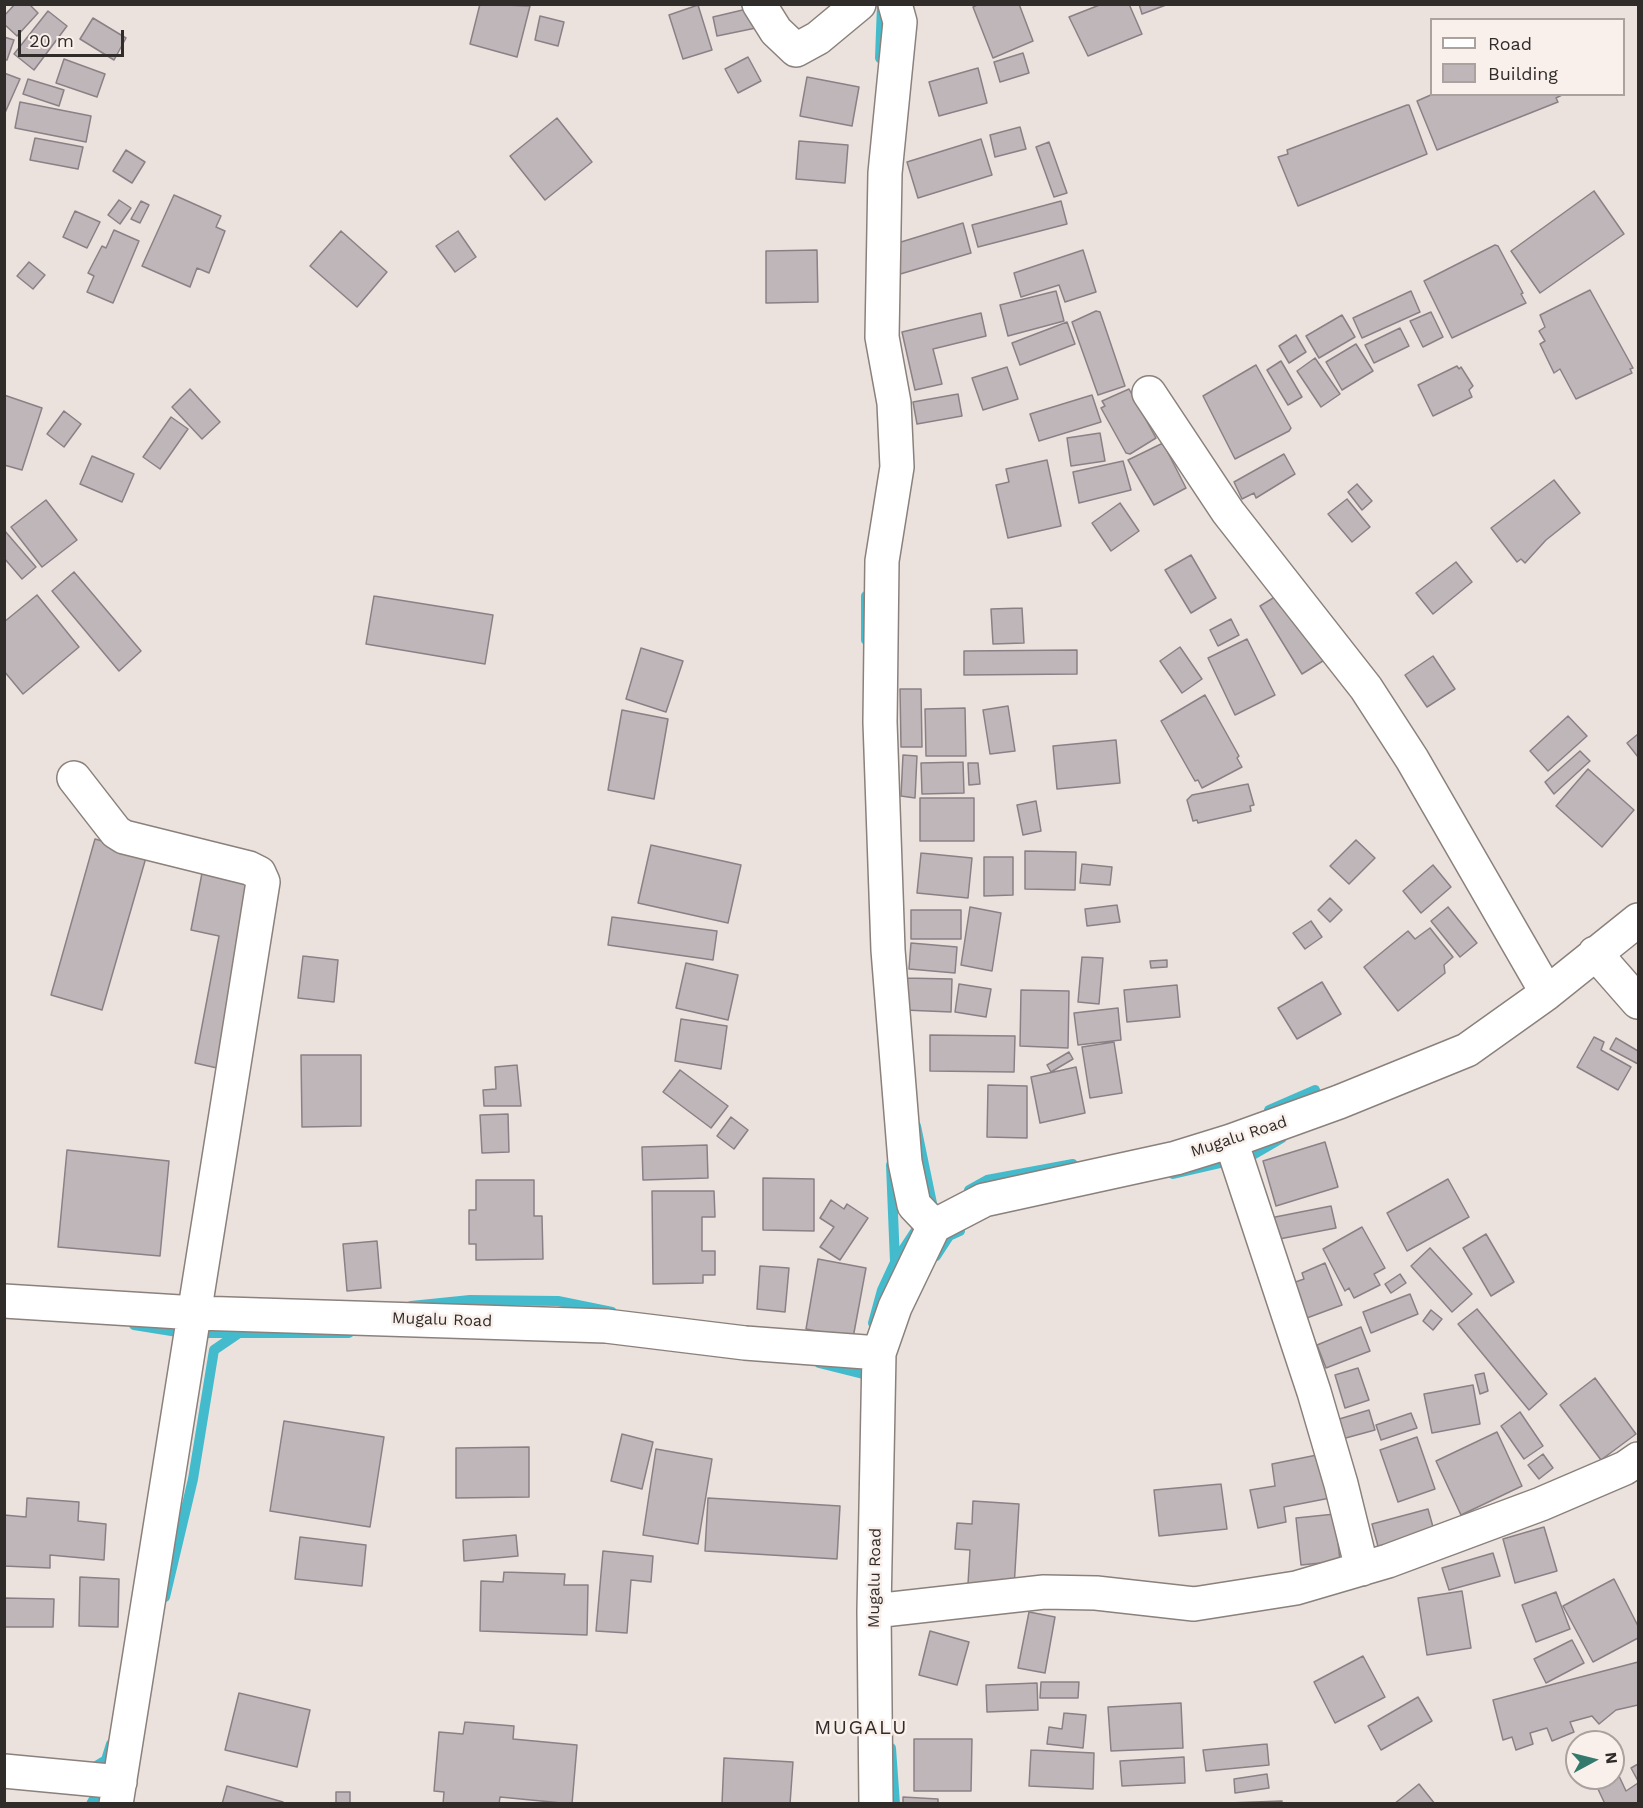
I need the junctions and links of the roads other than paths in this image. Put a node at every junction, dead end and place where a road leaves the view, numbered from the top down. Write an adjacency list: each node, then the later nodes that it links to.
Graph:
1 (759, 4): 2 (street)
2 (859, 4)
3 (895, 4): 11 (street)
4 (1149, 393): 8 (street)
5 (74, 778): 13 (street)
6 (1638, 920): 7 (street, Mugalu Road)
7 (1595, 953): 8 (street, Mugalu Road); 9 (street)
8 (1547, 993): 10 (street, Mugalu Road)
9 (1638, 1002)
10 (1231, 1141): 11 (street, Mugalu Road); 16 (street)
11 (934, 1226): 14 (street, Mugalu Road)
12 (4, 1300): 13 (street, Mugalu Road)
13 (196, 1313): 14 (street, Mugalu Road); 19 (street)
14 (879, 1353): 17 (street, Mugalu Road)
15 (1638, 1459): 16 (street)
16 (1362, 1569): 17 (street)
17 (874, 1611): 20 (street, Mugalu Road)
18 (4, 1771): 19 (street)
19 (118, 1793)
20 (876, 1803)

